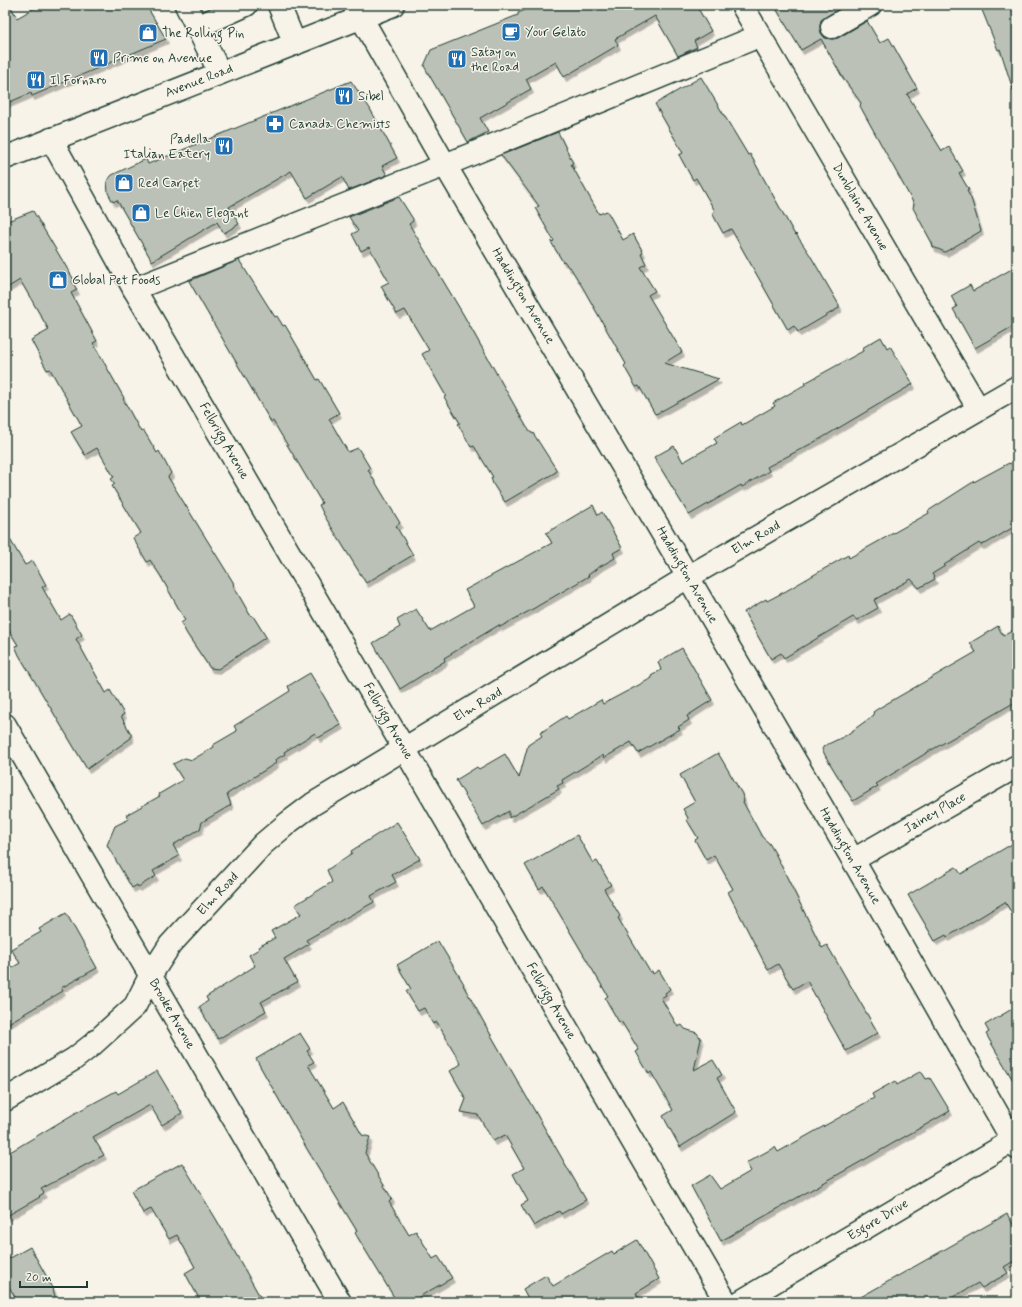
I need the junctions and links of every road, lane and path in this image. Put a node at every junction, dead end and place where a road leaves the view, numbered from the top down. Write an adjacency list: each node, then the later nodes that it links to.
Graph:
1 (186, 5): 8 (street)
2 (246, 5): 8 (street)
3 (279, 5): 11 (street)
4 (393, 5): 7 (street, Avenue Road)
5 (742, 5): 10 (street, Dunblaine Avenue)
6 (870, 5): 9 (street)
7 (358, 11): 11 (street, Avenue Road); 15 (street, Haddington Avenue)
8 (197, 26): 12 (street)
9 (832, 27)
10 (759, 36): 15 (street); 18 (street, Dunblaine Avenue)
11 (295, 44): 12 (street, Avenue Road)
12 (220, 73): 13 (street, Avenue Road)
13 (51, 139): 14 (street, Avenue Road); 16 (street, Felbrigg Avenue)
14 (5, 158)
15 (445, 165): 16 (street); 19 (street, Haddington Avenue)
16 (134, 289): 21 (street, Felbrigg Avenue)
17 (1017, 387): 18 (street, Elm Road)
18 (978, 408): 19 (street, Elm Road)
19 (688, 577): 21 (street, Elm Road); 23 (street, Haddington Avenue)
20 (5, 725): 24 (street, Brooke Avenue)
21 (405, 750): 24 (street, Elm Road); 28 (street, Felbrigg Avenue)
22 (1017, 766): 23 (street, Jainey Place)
23 (853, 860): 26 (street, Haddington Avenue)
24 (150, 976): 25 (street, Elm Road); 27 (street, Brooke Avenue)
25 (5, 1100)
26 (1016, 1142): 29 (street, Esgore Drive)
27 (340, 1302)
28 (726, 1302)
29 (740, 1302)

